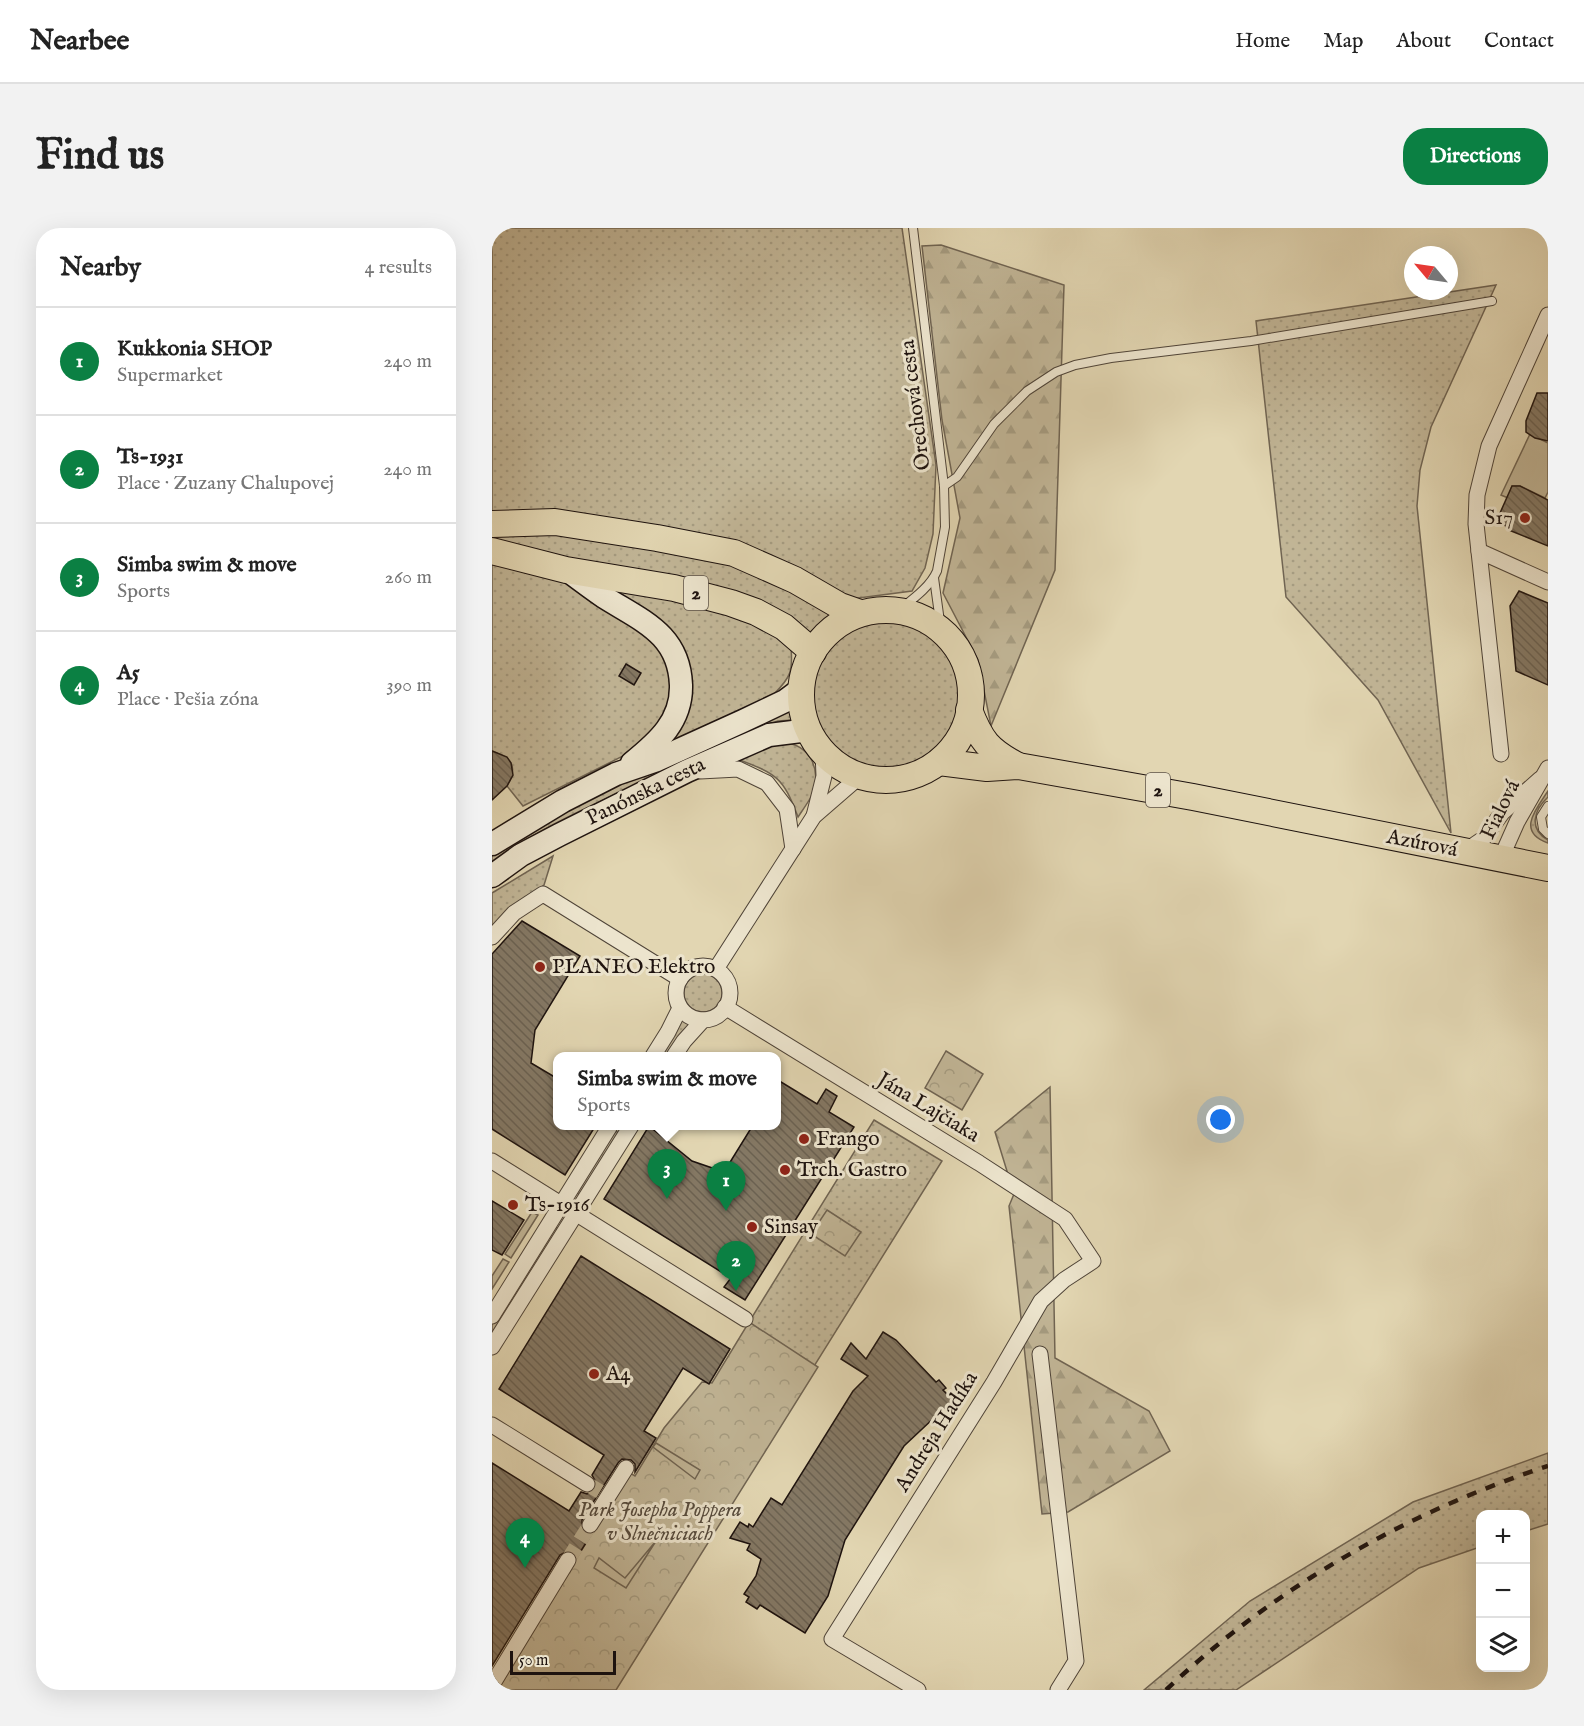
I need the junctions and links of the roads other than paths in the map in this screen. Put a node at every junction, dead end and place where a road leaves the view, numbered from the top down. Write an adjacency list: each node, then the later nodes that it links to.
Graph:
1 (913, 228): 4 (lane, Orechová cesta)
2 (1492, 301): 4 (lane)
3 (1548, 315): 7 (street)
4 (944, 486): 9 (lane, Orechová cesta)
5 (492, 524): 12 (main road, 2)
6 (492, 551): 8 (main road, 2)
7 (1479, 551): 10 (street); 19 (street)
8 (566, 570): 14 (main road, 2); 23 (main road)
9 (934, 578): 11 (lane); 13 (lane)
10 (1548, 582)
11 (899, 610): 12 (main road, 2); 13 (main road, 2)
12 (861, 613): 14 (main road, 2)
13 (941, 629): 16 (main road, 2)
14 (813, 652): 15 (main road, 2)
15 (801, 689): 17 (main road, 2); 23 (main road, Panónska cesta)
16 (969, 710): 20 (main road, 2); 21 (main road, 2)
17 (809, 730): 18 (main road, 2); 22 (main road, Panónska cesta)
18 (823, 752): 25 (main road, 2); 27 (street)
19 (1501, 754)
20 (939, 762): 21 (main road, 2); 25 (main road, 2)
21 (1018, 766): 31 (main road, Azúrová / 2)
22 (687, 771): 30 (street); 34 (main road, Panónska cesta)
23 (616, 774): 29 (main road, Panónska cesta)
24 (1544, 774): 31 (street, Fialová); 32 (street, Fialová)
25 (859, 777): 27 (street)
26 (1548, 806): 28 (lane)
27 (814, 816): 30 (street)
28 (1548, 834)
29 (492, 844)
30 (793, 849): 36 (street)
31 (1464, 852): 32 (main road, Azúrová / 2)
32 (1501, 858): 33 (main road, Azúrová / 2)
33 (1548, 868)
34 (492, 876)
35 (492, 937): 37 (street)
36 (716, 969): 37 (street); 38 (street)
37 (680, 979): 39 (street)
38 (725, 1007): 40 (street); 48 (street, Jána Lajčiaka)
39 (680, 1008): 40 (street); 41 (street)
40 (703, 1020): 42 (street)
41 (656, 1052)
42 (677, 1052)
43 (607, 1130): 46 (street)
44 (628, 1130): 47 (street)
45 (492, 1161): 46 (street)
46 (562, 1204): 47 (street); 49 (street)
47 (576, 1213): 50 (street); 51 (street)
48 (1093, 1261): 59 (street, Andreja Hadíka)
49 (492, 1316)
50 (745, 1320)
51 (492, 1347)
52 (1040, 1354): 60 (street)
53 (492, 1425): 55 (street)
54 (626, 1468): 56 (street)
55 (580, 1480)
56 (590, 1525)
57 (568, 1560): 58 (street)
58 (492, 1685)
59 (918, 1690)
60 (1058, 1690)

